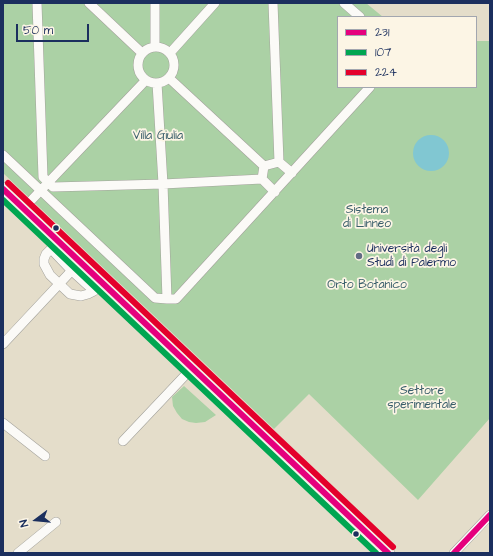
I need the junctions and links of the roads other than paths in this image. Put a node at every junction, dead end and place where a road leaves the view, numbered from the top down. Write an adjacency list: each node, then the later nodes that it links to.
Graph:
1 (37, 3): 20 (street)
2 (89, 3): 9 (street)
3 (155, 3): 8 (street)
4 (215, 3): 10 (street)
5 (274, 3): 16 (street)
6 (344, 3): 7 (street)
7 (359, 16)
8 (155, 46): 9 (street); 10 (street)
9 (142, 53): 12 (street)
10 (170, 53): 11 (street)
11 (169, 78): 13 (street); 17 (street)
12 (146, 80): 13 (street); 20 (street)
13 (157, 83): 21 (street)
14 (369, 88): 18 (street)
15 (3, 155): 23 (street)
16 (279, 162): 17 (street); 18 (street)
17 (264, 166): 19 (street)
18 (292, 173): 24 (street)
19 (262, 179): 21 (street); 24 (street)
20 (48, 182): 21 (street); 23 (street)
21 (163, 184): 28 (street)
22 (3, 189): 25 (street)
23 (40, 191): 25 (street); 28 (street)
24 (275, 192): 28 (street)
25 (23, 209): 26 (street)
26 (76, 266): 27 (street); 27 (street); 27 (street); 30 (street)
27 (60, 284): 29 (street)
28 (167, 299)
29 (3, 344)
30 (192, 368): 32 (street); 37 (street)
31 (3, 423): 33 (street)
32 (123, 441)
33 (45, 456)
34 (490, 515): 38 (street)
35 (56, 522): 36 (street)
36 (18, 553)
37 (388, 553)
38 (454, 553)

